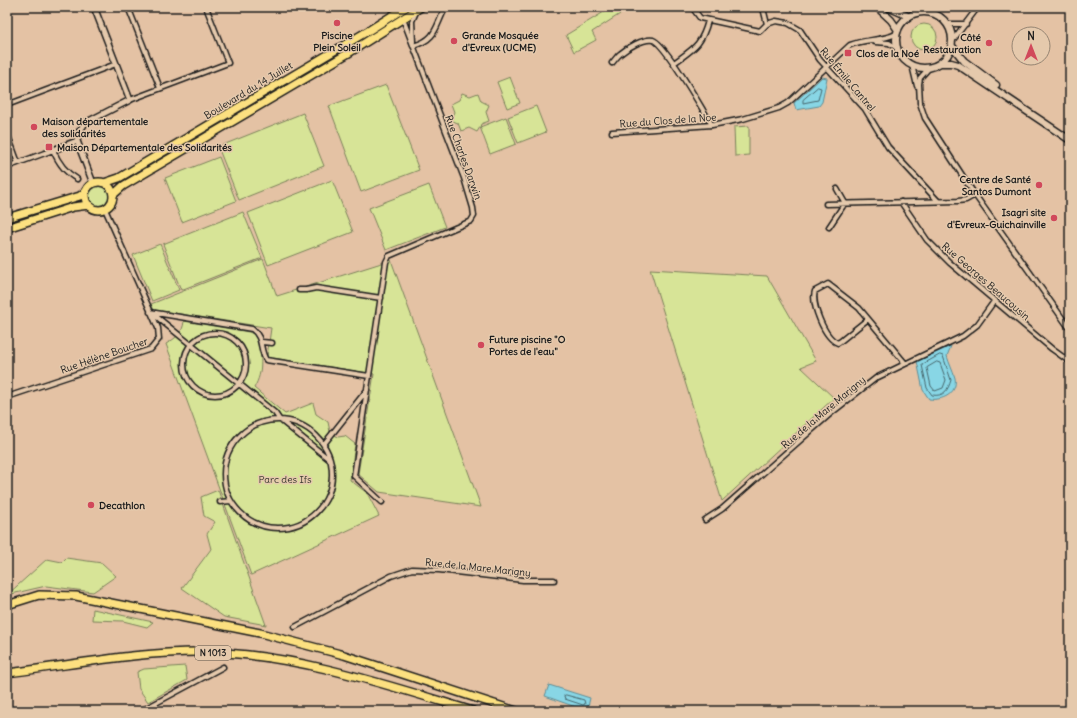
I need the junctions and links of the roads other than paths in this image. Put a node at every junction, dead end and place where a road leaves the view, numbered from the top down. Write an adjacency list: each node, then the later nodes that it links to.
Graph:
1 (94, 7): 26 (street)
2 (128, 7): 30 (street)
3 (206, 7): 30 (street)
4 (446, 7): 21 (street)
5 (692, 7): 14 (street)
6 (765, 7): 15 (street)
7 (877, 7): 18 (main road)
8 (888, 7): 12 (main road)
9 (978, 7): 17 (street)
10 (400, 8): 13 (main road, Boulevard du 14 Juillet); 45 (main road, Boulevard du 14 Juillet)
11 (420, 8): 13 (main road, Boulevard du 14 Juillet); 21 (street)
12 (908, 16): 16 (main road); 18 (main road)
13 (403, 19): 21 (street); 48 (main road, Boulevard du 14 Juillet)
14 (708, 21): 15 (street, Rue Émile Cantrel); 24 (street)
15 (767, 24): 28 (street, Rue Émile Cantrel)
16 (948, 24): 17 (street); 20 (main road)
17 (966, 24): 20 (street)
18 (897, 32): 19 (street, Rue du Clos de la Noe); 22 (main road)
19 (867, 42): 22 (street, Rue du Clos de la Noe); 28 (street, Rue du Clos de la Noe)
20 (952, 43): 25 (main road); 37 (main road)
21 (413, 44): 60 (street, Rue Charles Darwin)
22 (897, 48): 27 (main road)
23 (612, 63): 24 (street)
24 (674, 63): 34 (street)
25 (940, 63): 29 (main road); 38 (main road)
26 (116, 64): 32 (street); 33 (street)
27 (912, 65): 29 (main road); 31 (street)
28 (827, 67): 34 (street, Rue du Clos de la Noe); 50 (street, Rue Émile Cantrel)
29 (929, 68): 31 (street)
30 (160, 88): 32 (street)
31 (919, 92): 49 (street)
32 (130, 100): 39 (street)
33 (7, 105)
34 (712, 126): 35 (street, Rue du Clos de la Noe)
35 (612, 132)
36 (7, 133): 41 (street)
37 (1070, 136)
38 (1070, 140)
39 (77, 141): 40 (street); 44 (street)
40 (53, 150): 41 (street); 43 (street)
41 (18, 163): 42 (street)
42 (7, 167)
43 (77, 179)
44 (94, 183): 45 (main road, Boulevard du 14 Juillet); 47 (main road)
45 (104, 183): 48 (main road)
46 (837, 189): 53 (street)
47 (85, 192): 54 (main road); 56 (main road)
48 (113, 195): 55 (main road, Boulevard du 14 Juillet)
49 (974, 195): 50 (street); 64 (street)
50 (938, 201): 51 (street)
51 (901, 202): 53 (street); 61 (street, Rue Georges Beaucousin)
52 (826, 204): 53 (street)
53 (845, 204): 57 (street)
54 (89, 205): 55 (main road); 58 (main road)
55 (104, 209): 62 (street, Rue Hélène Boucher)
56 (7, 218)
57 (829, 227)
58 (7, 228)
59 (299, 290): 60 (street)
60 (381, 298): 70 (street, Rue Charles Darwin)
61 (995, 300): 68 (street, Rue Georges Beaucousin); 69 (street, Rue de la Mare Marigny)
62 (151, 313): 65 (street); 67 (street); 73 (street, Rue Hélène Boucher)
63 (868, 319): 63 (street); 69 (street)
64 (1070, 329)
65 (262, 342): 66 (street); 70 (street)
66 (272, 343)
67 (191, 344): 71 (street); 71 (street); 71 (street)
68 (1070, 362)
69 (905, 363): 80 (street, Rue de la Mare Marigny)
70 (369, 376): 72 (street, Rue Charles Darwin)
71 (238, 384): 74 (street)
72 (368, 390): 75 (street); 79 (street, Rue Charles Darwin)
73 (7, 397)
74 (279, 419): 75 (street); 76 (street); 77 (street)
75 (324, 444): 76 (street)
76 (331, 460): 77 (street)
77 (231, 501): 78 (street)
78 (220, 502)
79 (382, 502)
80 (705, 520)
81 (554, 580): 83 (street, Rue de la Mare Marigny)
82 (7, 605): 88 (main road)
83 (296, 627)
84 (223, 667): 86 (street)
85 (7, 673): 87 (main road, N 1013)
86 (141, 711)
87 (473, 711)
88 (516, 711)

